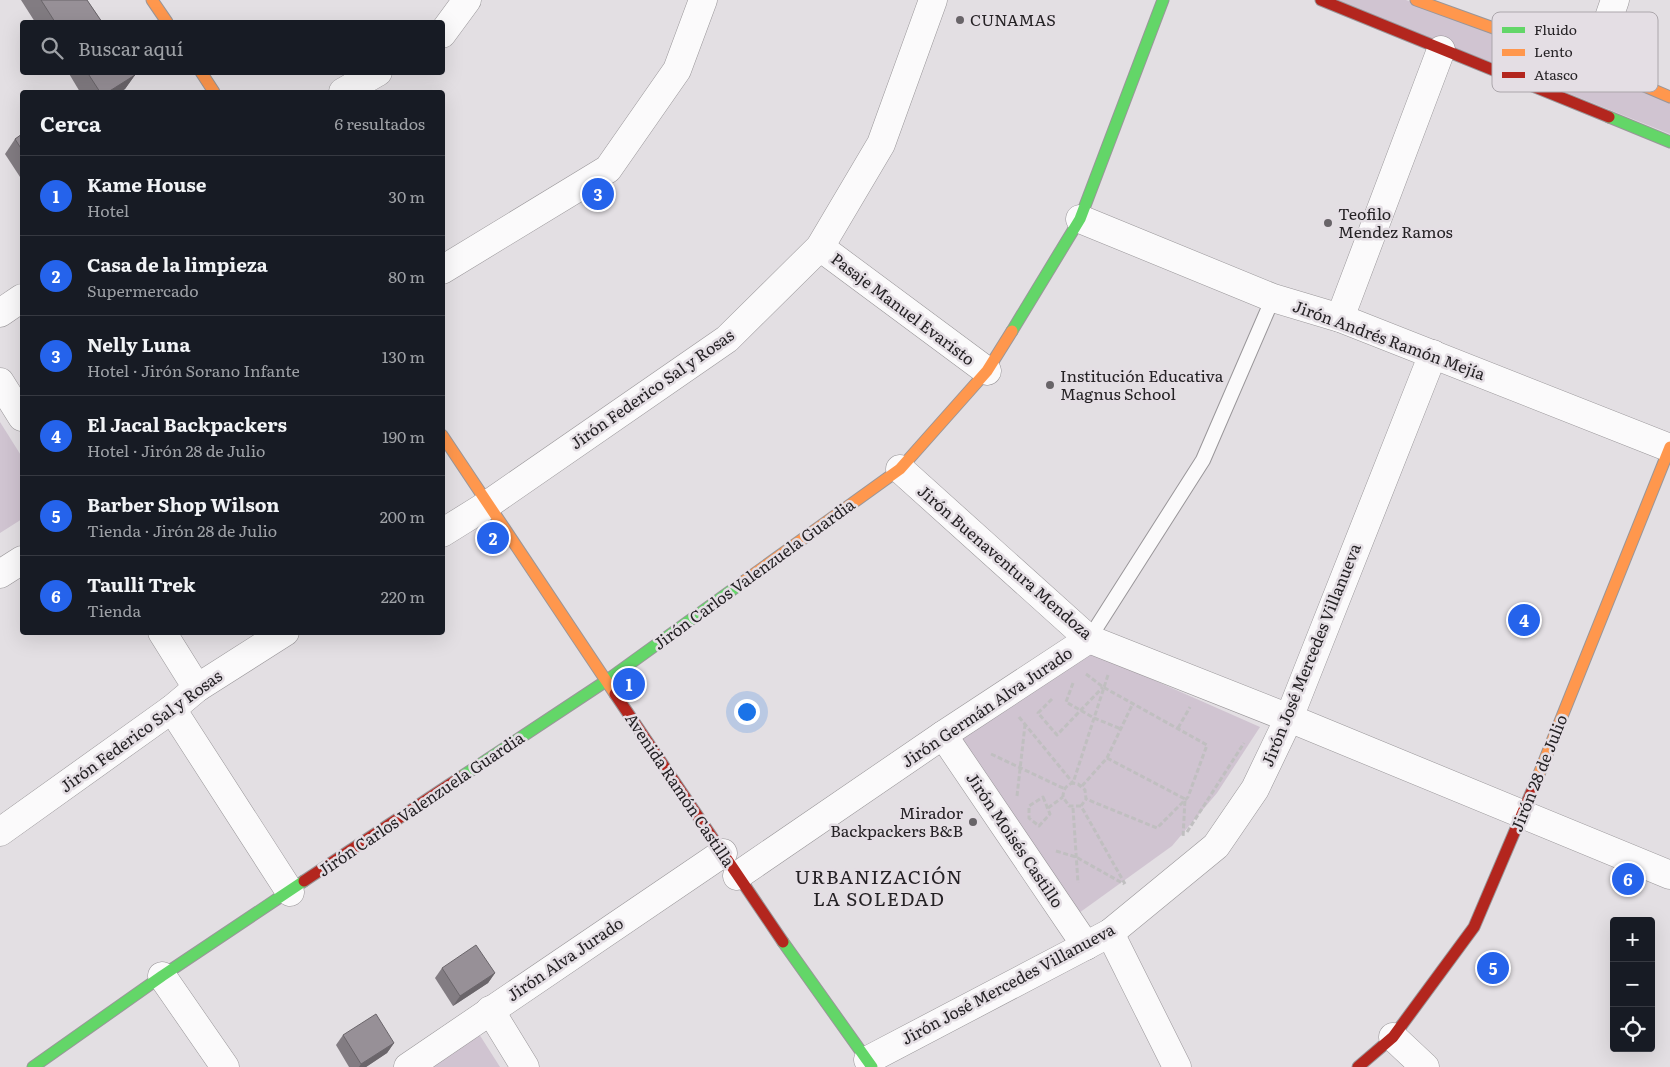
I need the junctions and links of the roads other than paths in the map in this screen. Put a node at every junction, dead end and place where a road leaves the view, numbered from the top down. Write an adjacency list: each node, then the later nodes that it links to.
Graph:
1 (152, 0): 10 (street)
2 (467, 0): 12 (street)
3 (703, 0): 25 (street)
4 (933, 0): 24 (street, Jirón Federico Sal y Rosas)
5 (1163, 0): 23 (street, Jirón Carlos Valenzuela Guardia)
6 (1321, 0): 13 (street)
7 (1416, 0): 11 (street)
8 (1615, 0): 9 (street)
9 (1611, 12)
10 (166, 20)
11 (1492, 27)
12 (445, 30)
13 (1441, 50): 14 (street); 29 (street)
14 (1492, 70)
15 (202, 75): 17 (street)
16 (373, 75): 18 (street)
17 (213, 90)
18 (346, 90)
19 (1546, 92): 22 (street)
20 (1658, 92): 21 (street)
21 (1670, 97)
22 (1670, 142)
23 (1080, 219): 26 (street, Jirón Andrés Ramón Mejía); 31 (street, Jirón Carlos Valenzuela Guardia)
24 (820, 247): 31 (street, Pasaje Manuel Evaristo); 37 (street, Jirón Federico Sal y Rosas)
25 (445, 268)
26 (1273, 298): 29 (street, Jirón Andrés Ramón Mejía); 43 (lane, Jirón Germán Alva Jurado)
27 (20, 299): 28 (street)
28 (0, 314)
29 (1340, 318): 30 (street, Jirón Andrés Ramón Mejía)
30 (1432, 354): 35 (street, Jirón Andrés Ramón Mejía); 47 (street, Jirón José Mercedes Villanueva)
31 (986, 371): 36 (street, Jirón Carlos Valenzuela Guardia)
32 (0, 382): 33 (street)
33 (20, 414)
34 (445, 440): 37 (street, Avenida Ramón Castilla)
35 (1670, 448): 49 (street, Jirón 28 de Julio)
36 (900, 469): 43 (street, Jirón Buenaventura Mendoza); 44 (street, Jirón Carlos Valenzuela Guardia)
37 (487, 504): 38 (street, Jirón Federico Sal y Rosas); 44 (street, Avenida Ramón Castilla)
38 (445, 531)
39 (20, 561): 40 (street)
40 (0, 574)
41 (164, 635): 45 (street)
42 (280, 635): 45 (street, Jirón Federico Sal y Rosas)
43 (1088, 639): 47 (street, Jirón Buenaventura Mendoza); 48 (street, Jirón Germán Alva Jurado)
44 (606, 680): 51 (street, Avenida Ramón Castilla); 54 (street, Jirón Carlos Valenzuela Guardia)
45 (197, 688): 46 (street, Jirón Federico Sal y Rosas)
46 (172, 709): 50 (street, Jirón Federico Sal y Rosas); 54 (street)
47 (1289, 718): 49 (street, Jirón Buenaventura Mendoza); 55 (street, Jirón José Mercedes Villanueva)
48 (943, 735): 53 (street, Jirón Germán Alva Jurado); 56 (street, Jirón Moisés Castillo)
49 (1523, 814): 52 (street, Jirón Buenaventura Mendoza); 59 (street, Jirón 28 de Julio)
50 (0, 832)
51 (723, 853): 53 (street, Avenida Ramón Castilla); 58 (street, Jirón Alva Jurado)
52 (1670, 875)
53 (737, 876): 60 (street, Avenida Ramón Castilla)
54 (290, 892): 57 (street, Jirón Carlos Valenzuela Guardia)
55 (1110, 933): 56 (street, Jirón José Mercedes Villanueva); 65 (street)
56 (1086, 946): 60 (street, Jirón José Mercedes Villanueva)
57 (162, 976): 61 (street, Jirón Carlos Valenzuela Guardia); 62 (street)
58 (490, 1010): 63 (street, Jirón Alva Jurado); 64 (street)
59 (1393, 1037): 66 (street, Jirón 28 de Julio); 67 (street)
60 (870, 1064)
61 (33, 1067)
62 (225, 1067)
63 (408, 1067)
64 (525, 1067)
65 (1177, 1067)
66 (1358, 1067)
67 (1425, 1067)

